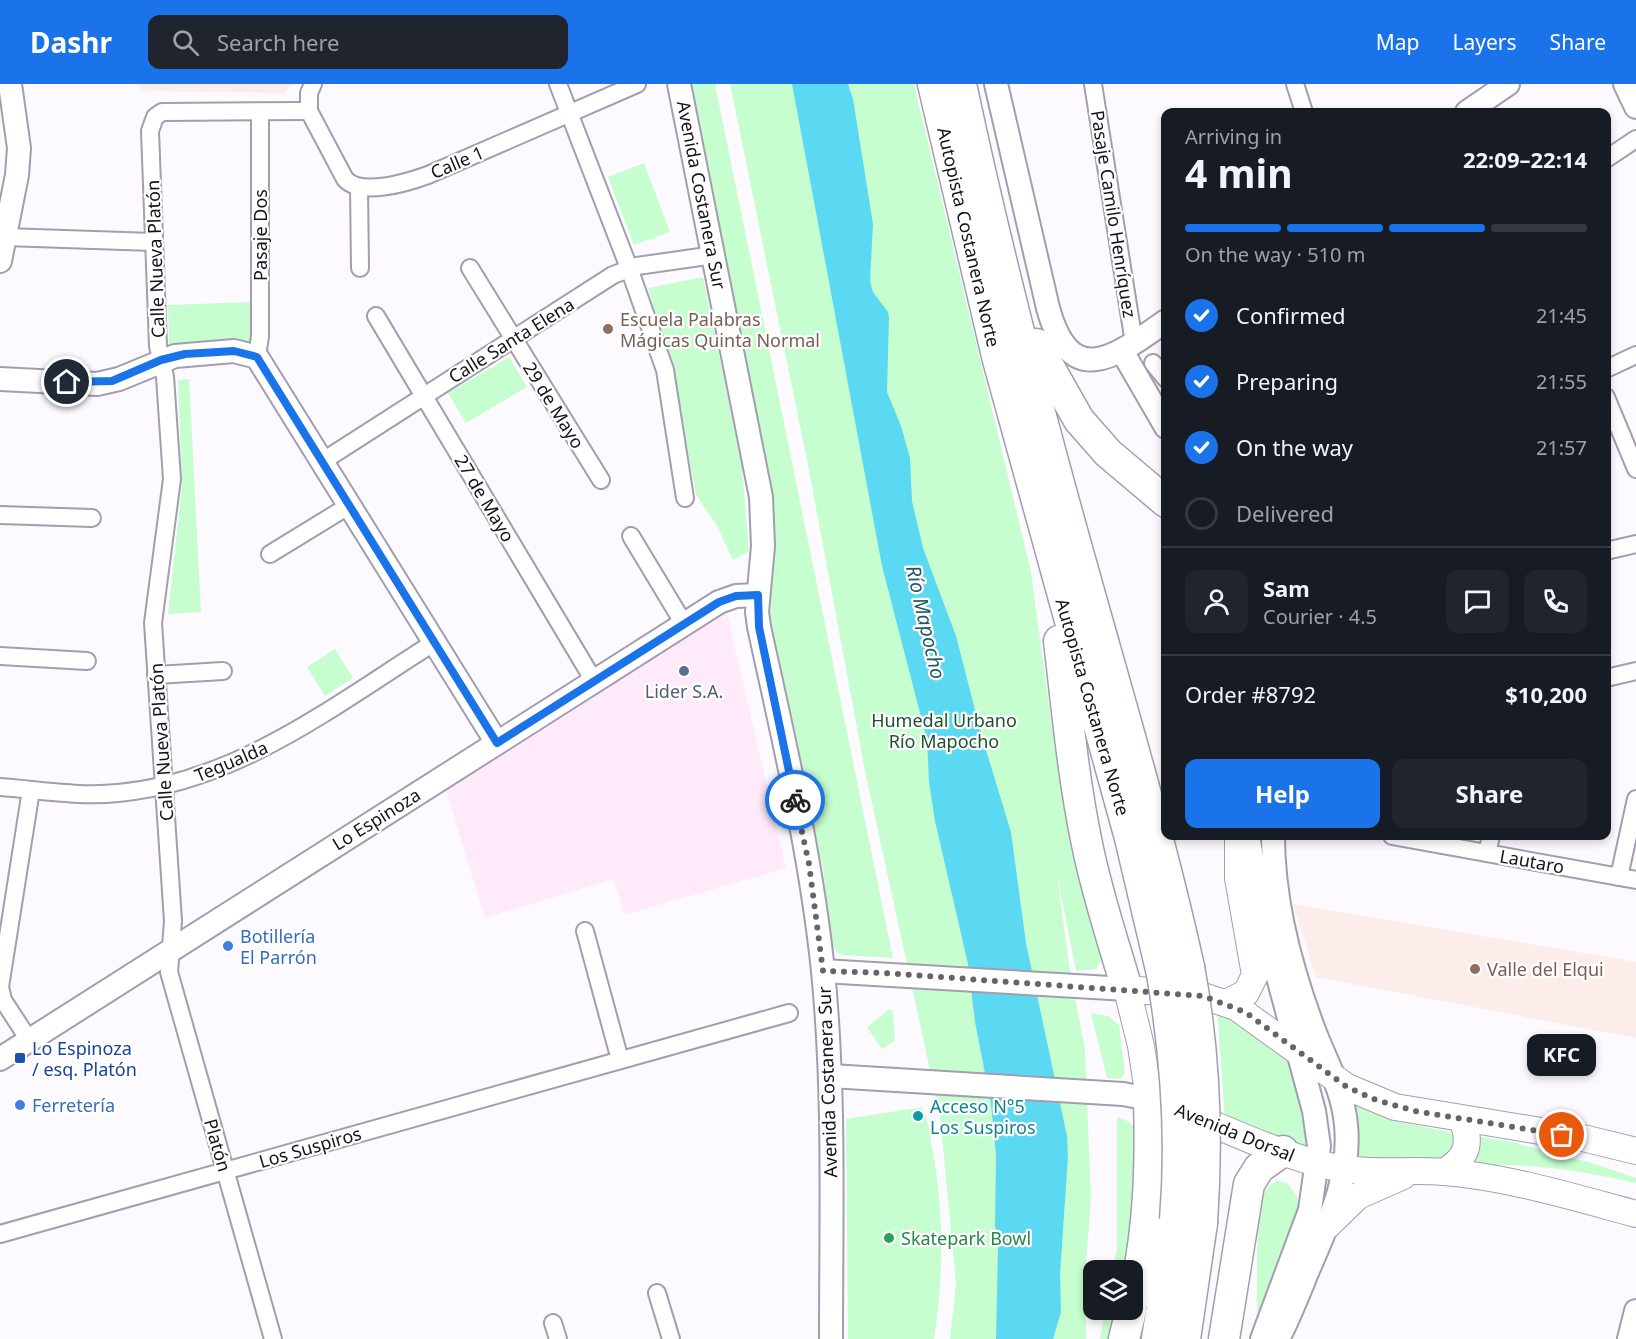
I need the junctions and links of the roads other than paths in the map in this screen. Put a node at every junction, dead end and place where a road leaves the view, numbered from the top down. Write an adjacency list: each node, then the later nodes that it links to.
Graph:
1 (10, 84): 22 (main road)
2 (313, 84): 16 (street)
3 (558, 84): 18 (street)
4 (637, 84): 18 (street, Calle 1)
5 (679, 84): 24 (main road, Avenida Costanera Sur)
6 (933, 84): 52 (highway, Autopista Costanera Norte)
7 (961, 84): 26 (highway, Autopista Costanera Norte)
8 (996, 84): 33 (main road)
9 (1093, 84): 33 (street, Pasaje Camilo Henríquez)
10 (1295, 84): 14 (street)
11 (1508, 84): 15 (main road)
12 (1625, 84): 13 (main road)
13 (1636, 107)
14 (1303, 108)
15 (1473, 108)
16 (309, 111): 17 (street, Calle Nueva Platón); 21 (street)
17 (260, 112): 23 (street, Calle Nueva Platón); 35 (street, Pasaje Dos)
18 (569, 113): 21 (street, Calle 1); 29 (street)
19 (1636, 139): 20 (street)
20 (1611, 156)
21 (359, 187): 27 (street)
22 (5, 237): 23 (street); 25 (main road)
23 (153, 242): 36 (street, Calle Nueva Platón)
24 (714, 255): 29 (street, Calle Santa Elena); 57 (main road, Avenida Costanera Sur)
25 (0, 261)
26 (1003, 265): 48 (highway); 79 (highway, Autopista Costanera Norte)
27 (360, 268)
28 (470, 268): 32 (street, 29 de Mayo)
29 (629, 268): 32 (street, Calle Santa Elena); 47 (street)
30 (376, 316): 41 (street, 27 de Mayo)
31 (1161, 324): 33 (main road)
32 (513, 338): 41 (street, Calle Santa Elena); 46 (street, 29 de Mayo)
33 (1128, 347): 43 (main road)
34 (1636, 355): 38 (street)
35 (257, 357): 36 (main road); 44 (main road)
36 (161, 360): 40 (main road); 64 (street, Calle Nueva Platón)
37 (1153, 363): 39 (street)
38 (1611, 367)
39 (1161, 373)
40 (0, 379)
41 (423, 396): 44 (street, Calle Santa Elena); 66 (street, 27 de Mayo)
42 (1611, 409): 45 (street)
43 (1161, 416)
44 (323, 460): 49 (main road)
45 (1636, 469)
46 (600, 480)
47 (685, 498)
48 (1161, 498)
49 (350, 505): 56 (street); 59 (main road)
50 (0, 515): 51 (street)
51 (92, 518)
52 (1044, 531): 79 (highway, Autopista Costanera Norte); 83 (highway)
53 (631, 536): 58 (street)
54 (1636, 544): 55 (street)
55 (1611, 550)
56 (270, 554)
57 (758, 595): 58 (main road, Lo Espinoza); 82 (main road, Avenida Costanera Sur)
58 (684, 624): 66 (main road, Lo Espinoza)
59 (435, 642): 67 (main road); 68 (street, Tegualda)
60 (0, 656): 61 (street)
61 (87, 661)
62 (224, 671): 64 (street)
63 (1636, 671): 65 (street)
64 (156, 675): 68 (street, Calle Nueva Platón)
65 (1611, 677)
66 (594, 681): 67 (main road, Lo Espinoza)
67 (497, 743): 81 (main road, Lo Espinoza)
68 (164, 784): 70 (street, Tegualda); 81 (street, Calle Nueva Platón)
69 (0, 788): 70 (street, Tegualda)
70 (31, 790): 86 (street)
71 (1636, 799): 78 (street)
72 (1238, 840): 84 (main road)
73 (1249, 840): 87 (main road)
74 (1273, 840): 91 (main road)
75 (1414, 840): 77 (street, Lautaro)
76 (1490, 840): 77 (street)
77 (1487, 853): 78 (street, Lautaro)
78 (1628, 878)
79 (1164, 920): 102 (highway, Autopista Costanera Norte, bridge)
80 (585, 931): 89 (street)
81 (171, 949): 86 (main road, Lo Espinoza); 98 (street, Platón)
82 (823, 971): 83 (main road); 90 (main road, Avenida Costanera Sur)
83 (1116, 988): 84 (main road); 92 (main road)
84 (1226, 1003): 87 (main road)
85 (789, 1013): 89 (street, Los Suspiros)
86 (29, 1040): 88 (main road, Lo Espinoza)
87 (1296, 1050): 91 (main road); 96 (main road)
88 (0, 1059)
89 (620, 1060): 98 (street, Los Suspiros)
90 (831, 1076): 92 (main road, Avenida Dorsal); 111 (main road, Avenida Costanera Sur)
91 (1336, 1079): 93 (main road); 97 (main road)
92 (1136, 1096): 94 (main road, Avenida Dorsal); 105 (highway)
93 (1462, 1119): 95 (main road); 100 (main road)
94 (1283, 1151): 96 (main road, Avenida Dorsal); 115 (highway)
95 (1636, 1151)
96 (1319, 1163): 97 (main road, Avenida Dorsal); 116 (main road)
97 (1345, 1169): 99 (main road, Avenida Dorsal); 103 (main road)
98 (226, 1171): 104 (street, Los Suspiros); 109 (street, Platón)
99 (1414, 1172): 100 (main road, Avenida Dorsal); 103 (main road)
100 (1444, 1172): 101 (main road, Avenida Dorsal)
101 (1636, 1214)
102 (1189, 1222): 113 (highway, Autopista Costanera Norte); 114 (highway, Autopista Costanera Norte)
103 (1327, 1226): 117 (main road)
104 (0, 1234)
105 (1140, 1260)
106 (657, 1293): 110 (street)
107 (1636, 1311): 118 (main road)
108 (1129, 1320): 112 (highway)
109 (273, 1339)
110 (671, 1339)
111 (831, 1339)
112 (1124, 1339)
113 (1157, 1339)
114 (1185, 1339)
115 (1224, 1339)
116 (1262, 1339)
117 (1278, 1339)
118 (1629, 1339)

